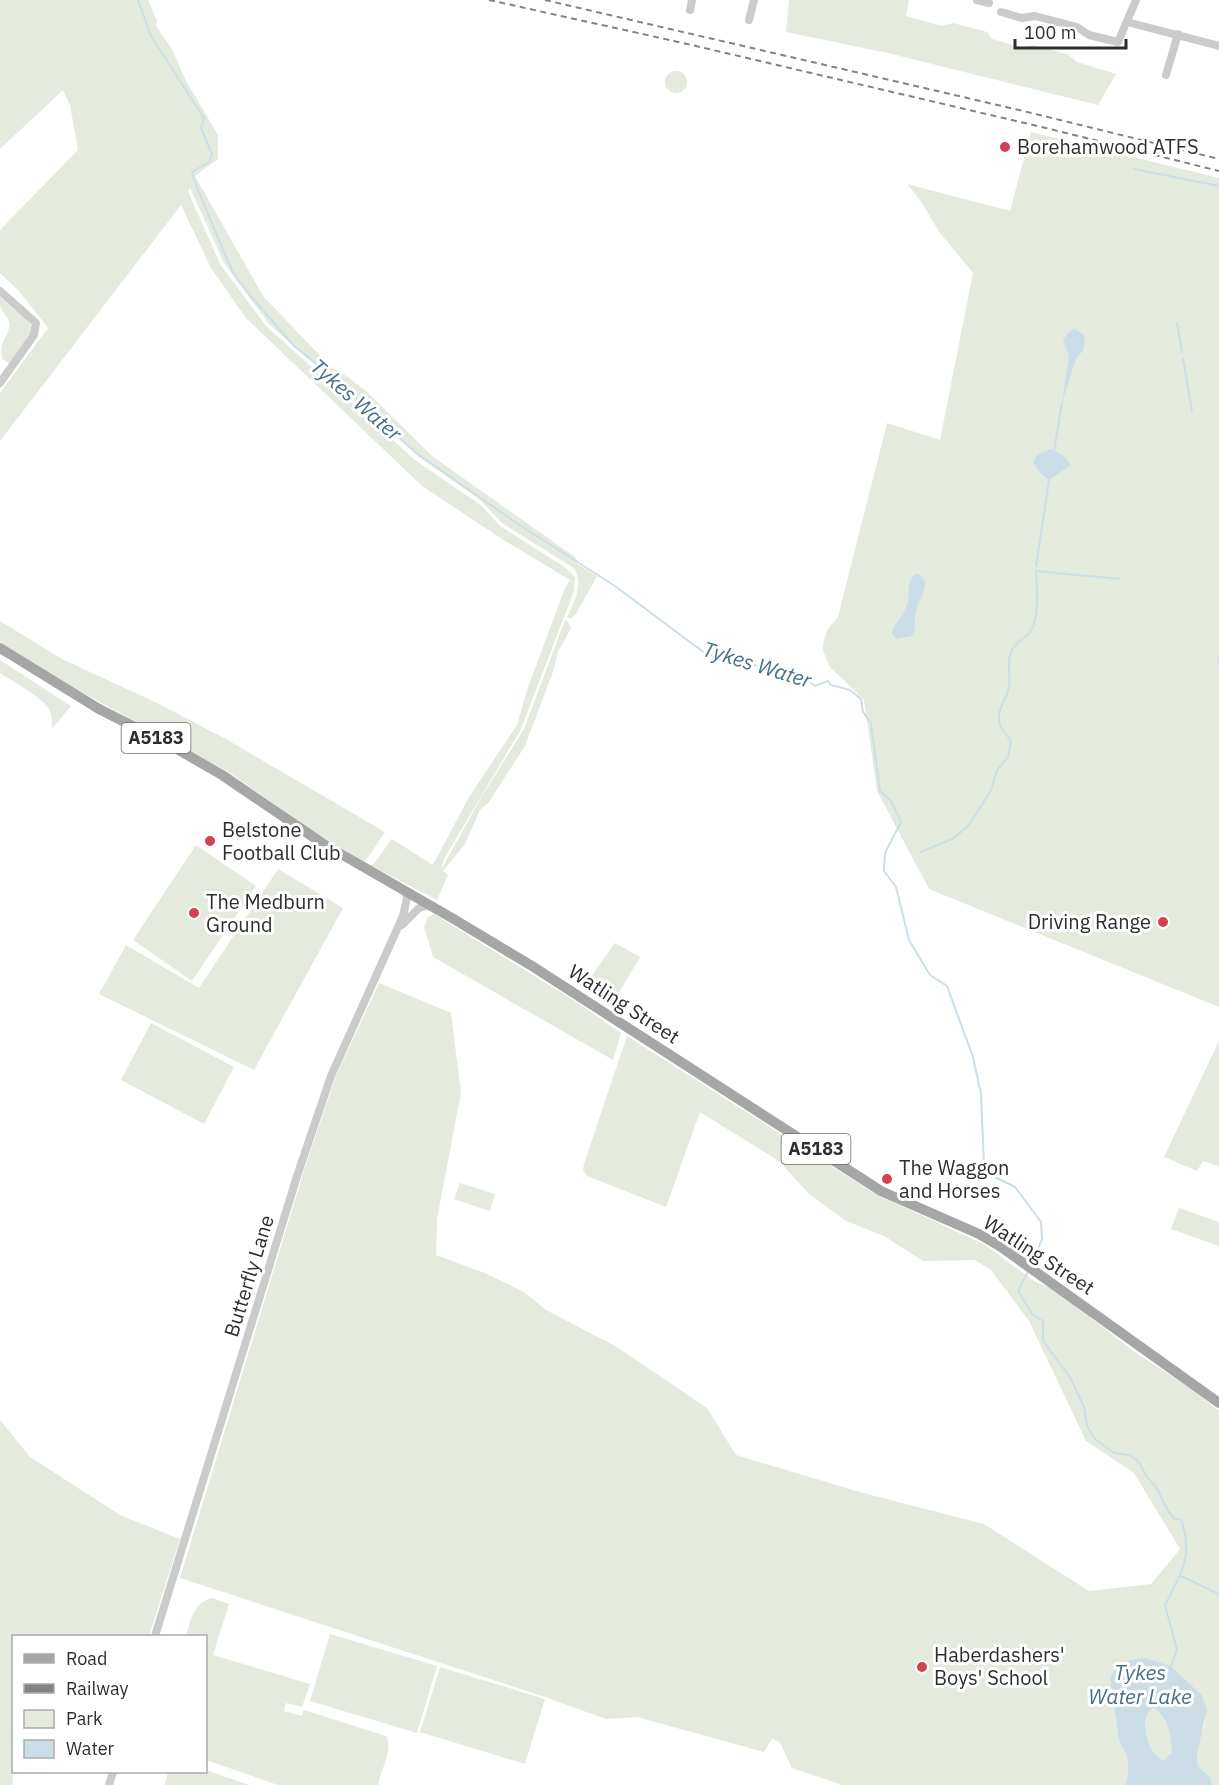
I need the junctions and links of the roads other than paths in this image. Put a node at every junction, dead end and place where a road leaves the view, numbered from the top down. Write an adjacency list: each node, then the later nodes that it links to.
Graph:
1 (692, 0): 6 (street)
2 (754, 0): 8 (street)
3 (977, 0): 5 (street)
4 (1136, 0): 9 (street)
5 (989, 3)
6 (690, 10)
7 (1001, 12): 9 (street)
8 (749, 20)
9 (1127, 22): 10 (street)
10 (1178, 34): 11 (street); 12 (street)
11 (1219, 46)
12 (1166, 75)
13 (0, 291): 14 (street)
14 (0, 383)
15 (0, 648): 16 (main road, Watling Street / A5183)
16 (406, 892): 17 (street, Butterfly Lane); 18 (main road, Watling Street / A5183)
17 (406, 905): 19 (street); 20 (street, Butterfly Lane)
18 (430, 905): 19 (street, Butterfly Lane); 21 (main road, Watling Street / A5183)
19 (416, 911): 20 (street, Butterfly Lane)
20 (396, 933): 22 (street, Butterfly Lane)
21 (1219, 1403)
22 (155, 1635)

